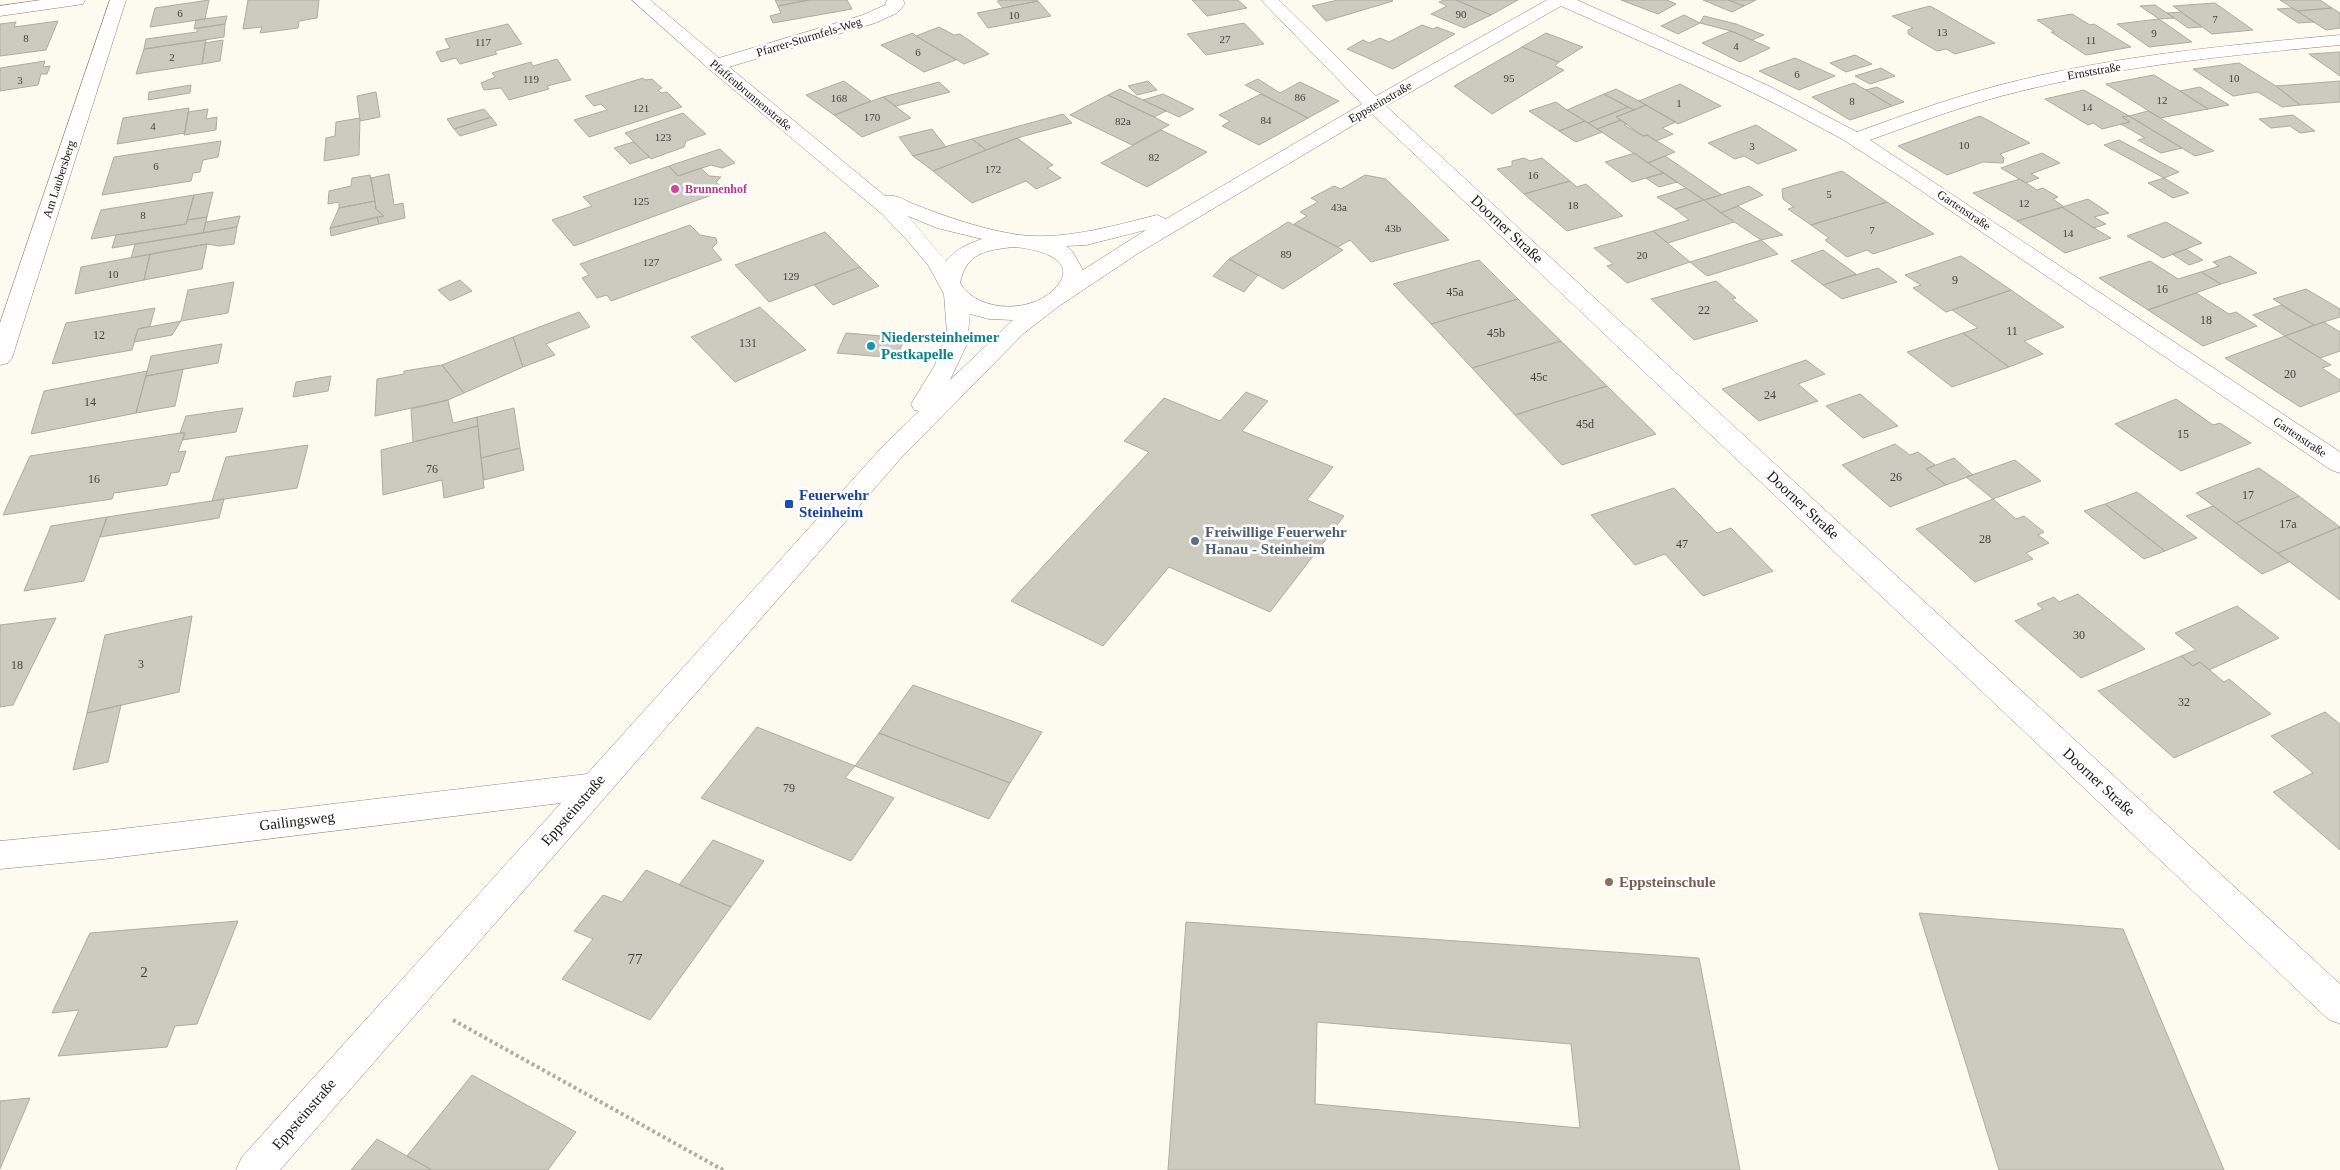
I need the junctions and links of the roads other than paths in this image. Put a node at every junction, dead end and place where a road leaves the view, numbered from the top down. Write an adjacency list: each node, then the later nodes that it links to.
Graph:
1 (77, 0): 8 (street)
2 (118, 0): 18 (street, Am Laubersberg)
3 (640, 0): 10 (street, Pfaffenbrunnenstraße)
4 (895, 0): 10 (street, Pfarrer-Sturmfels-Weg)
5 (1269, 0): 11 (street, Doorner Straße)
6 (1559, 0): 11 (street, Eppsteinstraße)
7 (1563, 0): 12 (street, Gartenstraße)
8 (0, 12)
9 (2340, 40): 12 (street, Ernststraße)
10 (715, 65): 13 (street, Pfaffenbrunnenstraße)
11 (1374, 105): 14 (street, Eppsteinstraße); 25 (street, Doorner Straße)
12 (1856, 140): 20 (street, Gartenstraße)
13 (862, 188): 15 (street, Pfaffenbrunnenstraße); 16 (street, Pfaffenbrunnenstraße)
14 (1203, 206): 15 (street, Eppsteinstraße); 17 (street, Eppsteinstraße)
15 (1025, 241): 16 (street); 17 (street)
16 (952, 289): 17 (street); 21 (street, Eppsteinstraße)
17 (1055, 299): 21 (street, Eppsteinstraße)
18 (0, 358)
19 (2340, 438): 20 (street)
20 (2315, 448): 22 (street, Gartenstraße)
21 (892, 452): 23 (street, Eppsteinstraße)
22 (2340, 464)
23 (594, 786): 24 (street, Gailingsweg); 26 (street, Eppsteinstraße)
24 (0, 855)
25 (2340, 1007)
26 (254, 1170)

